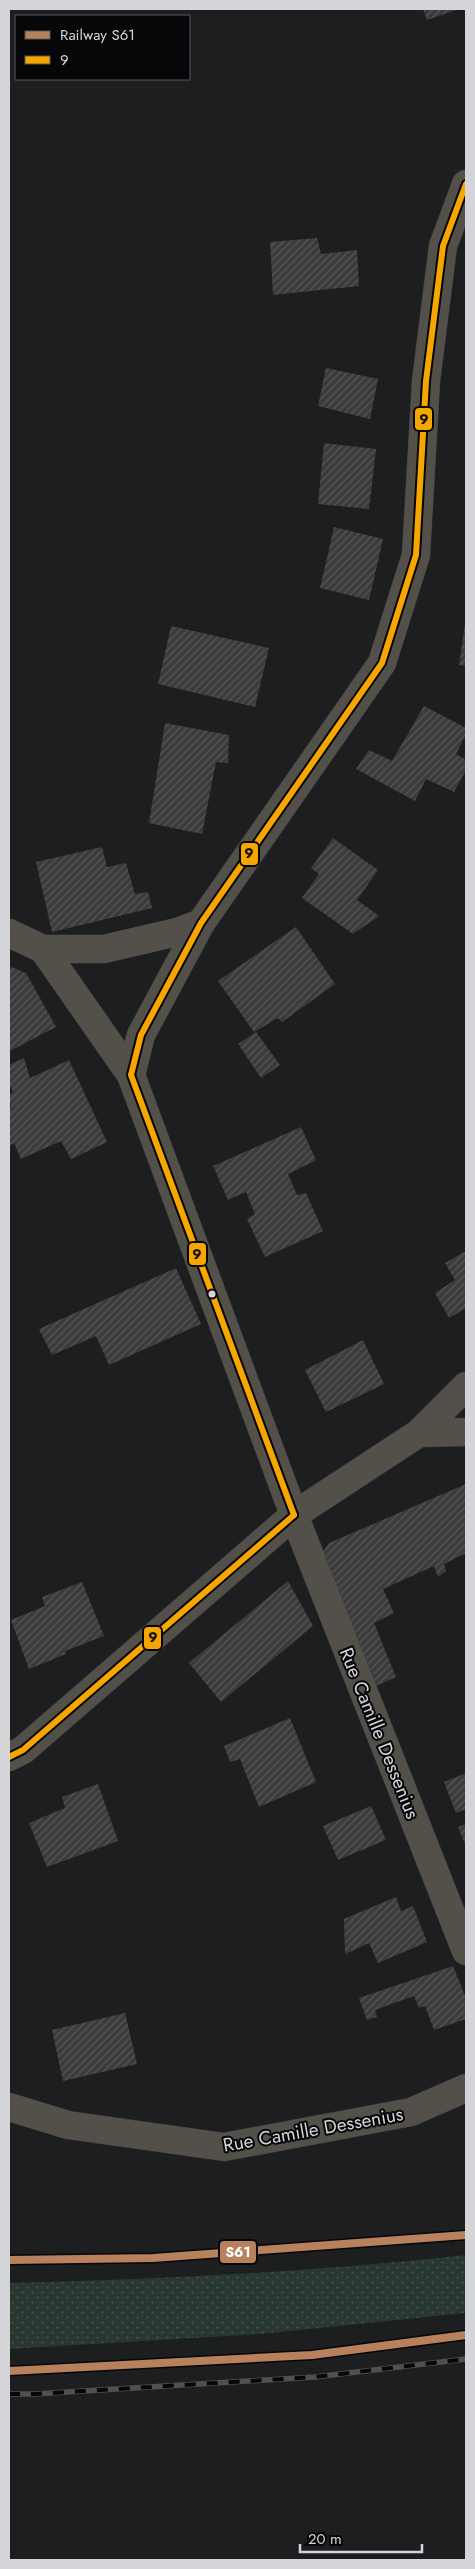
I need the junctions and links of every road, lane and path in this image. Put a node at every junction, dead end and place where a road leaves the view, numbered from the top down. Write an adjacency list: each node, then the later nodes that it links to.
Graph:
1 (466, 184): 2 (street)
2 (201, 923): 4 (street); 5 (street)
3 (9, 933): 4 (street)
4 (43, 949): 5 (street, Rue Camille Dessenius)
5 (131, 1075): 9 (street, Rue Camille Dessenius)
6 (466, 1386): 8 (street)
7 (466, 1432): 8 (street)
8 (419, 1433): 9 (street)
9 (294, 1515): 10 (street); 11 (street, Rue Camille Dessenius)
10 (9, 1757)
11 (466, 1951)
12 (466, 2088): 13 (street, Rue Camille Dessenius)
13 (9, 2107)

